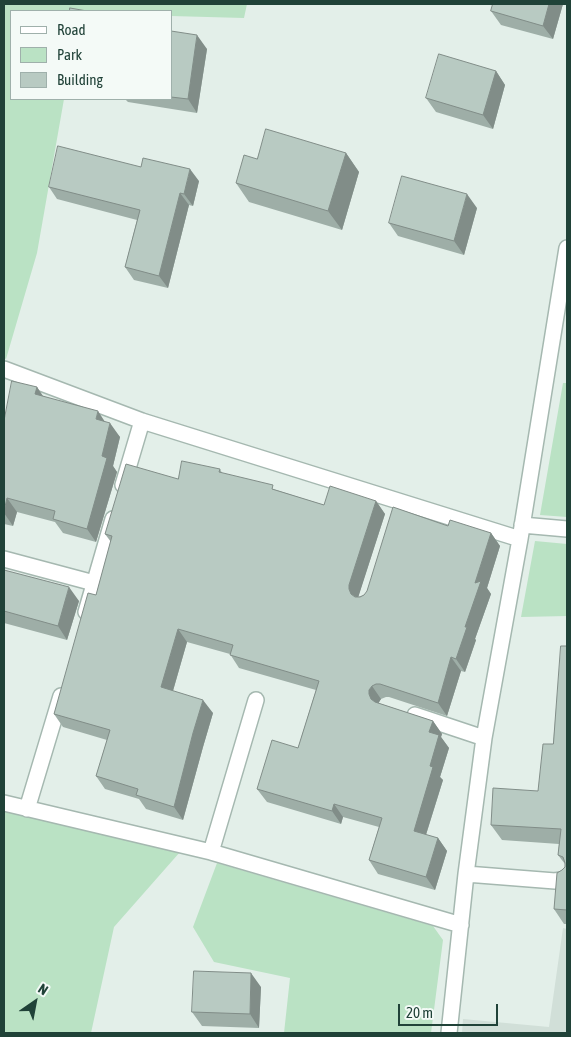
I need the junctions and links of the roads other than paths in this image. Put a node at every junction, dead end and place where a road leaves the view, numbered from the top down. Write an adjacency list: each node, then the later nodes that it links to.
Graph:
1 (567, 248): 7 (street)
2 (4, 370): 3 (street)
3 (142, 422): 4 (street); 9 (street)
4 (399, 501): 5 (street); 7 (street)
5 (393, 519)
6 (567, 529): 7 (street)
7 (521, 532): 14 (street)
8 (4, 559): 9 (street)
9 (94, 582): 10 (street)
10 (80, 630)
11 (64, 686): 16 (street)
12 (256, 700): 17 (street)
13 (405, 712): 14 (street)
14 (484, 738): 18 (street)
15 (4, 803): 16 (street)
16 (27, 809): 17 (street)
17 (212, 852): 20 (street)
18 (466, 874): 19 (street); 20 (street)
19 (567, 879)
20 (461, 924): 21 (street)
21 (450, 1033)

